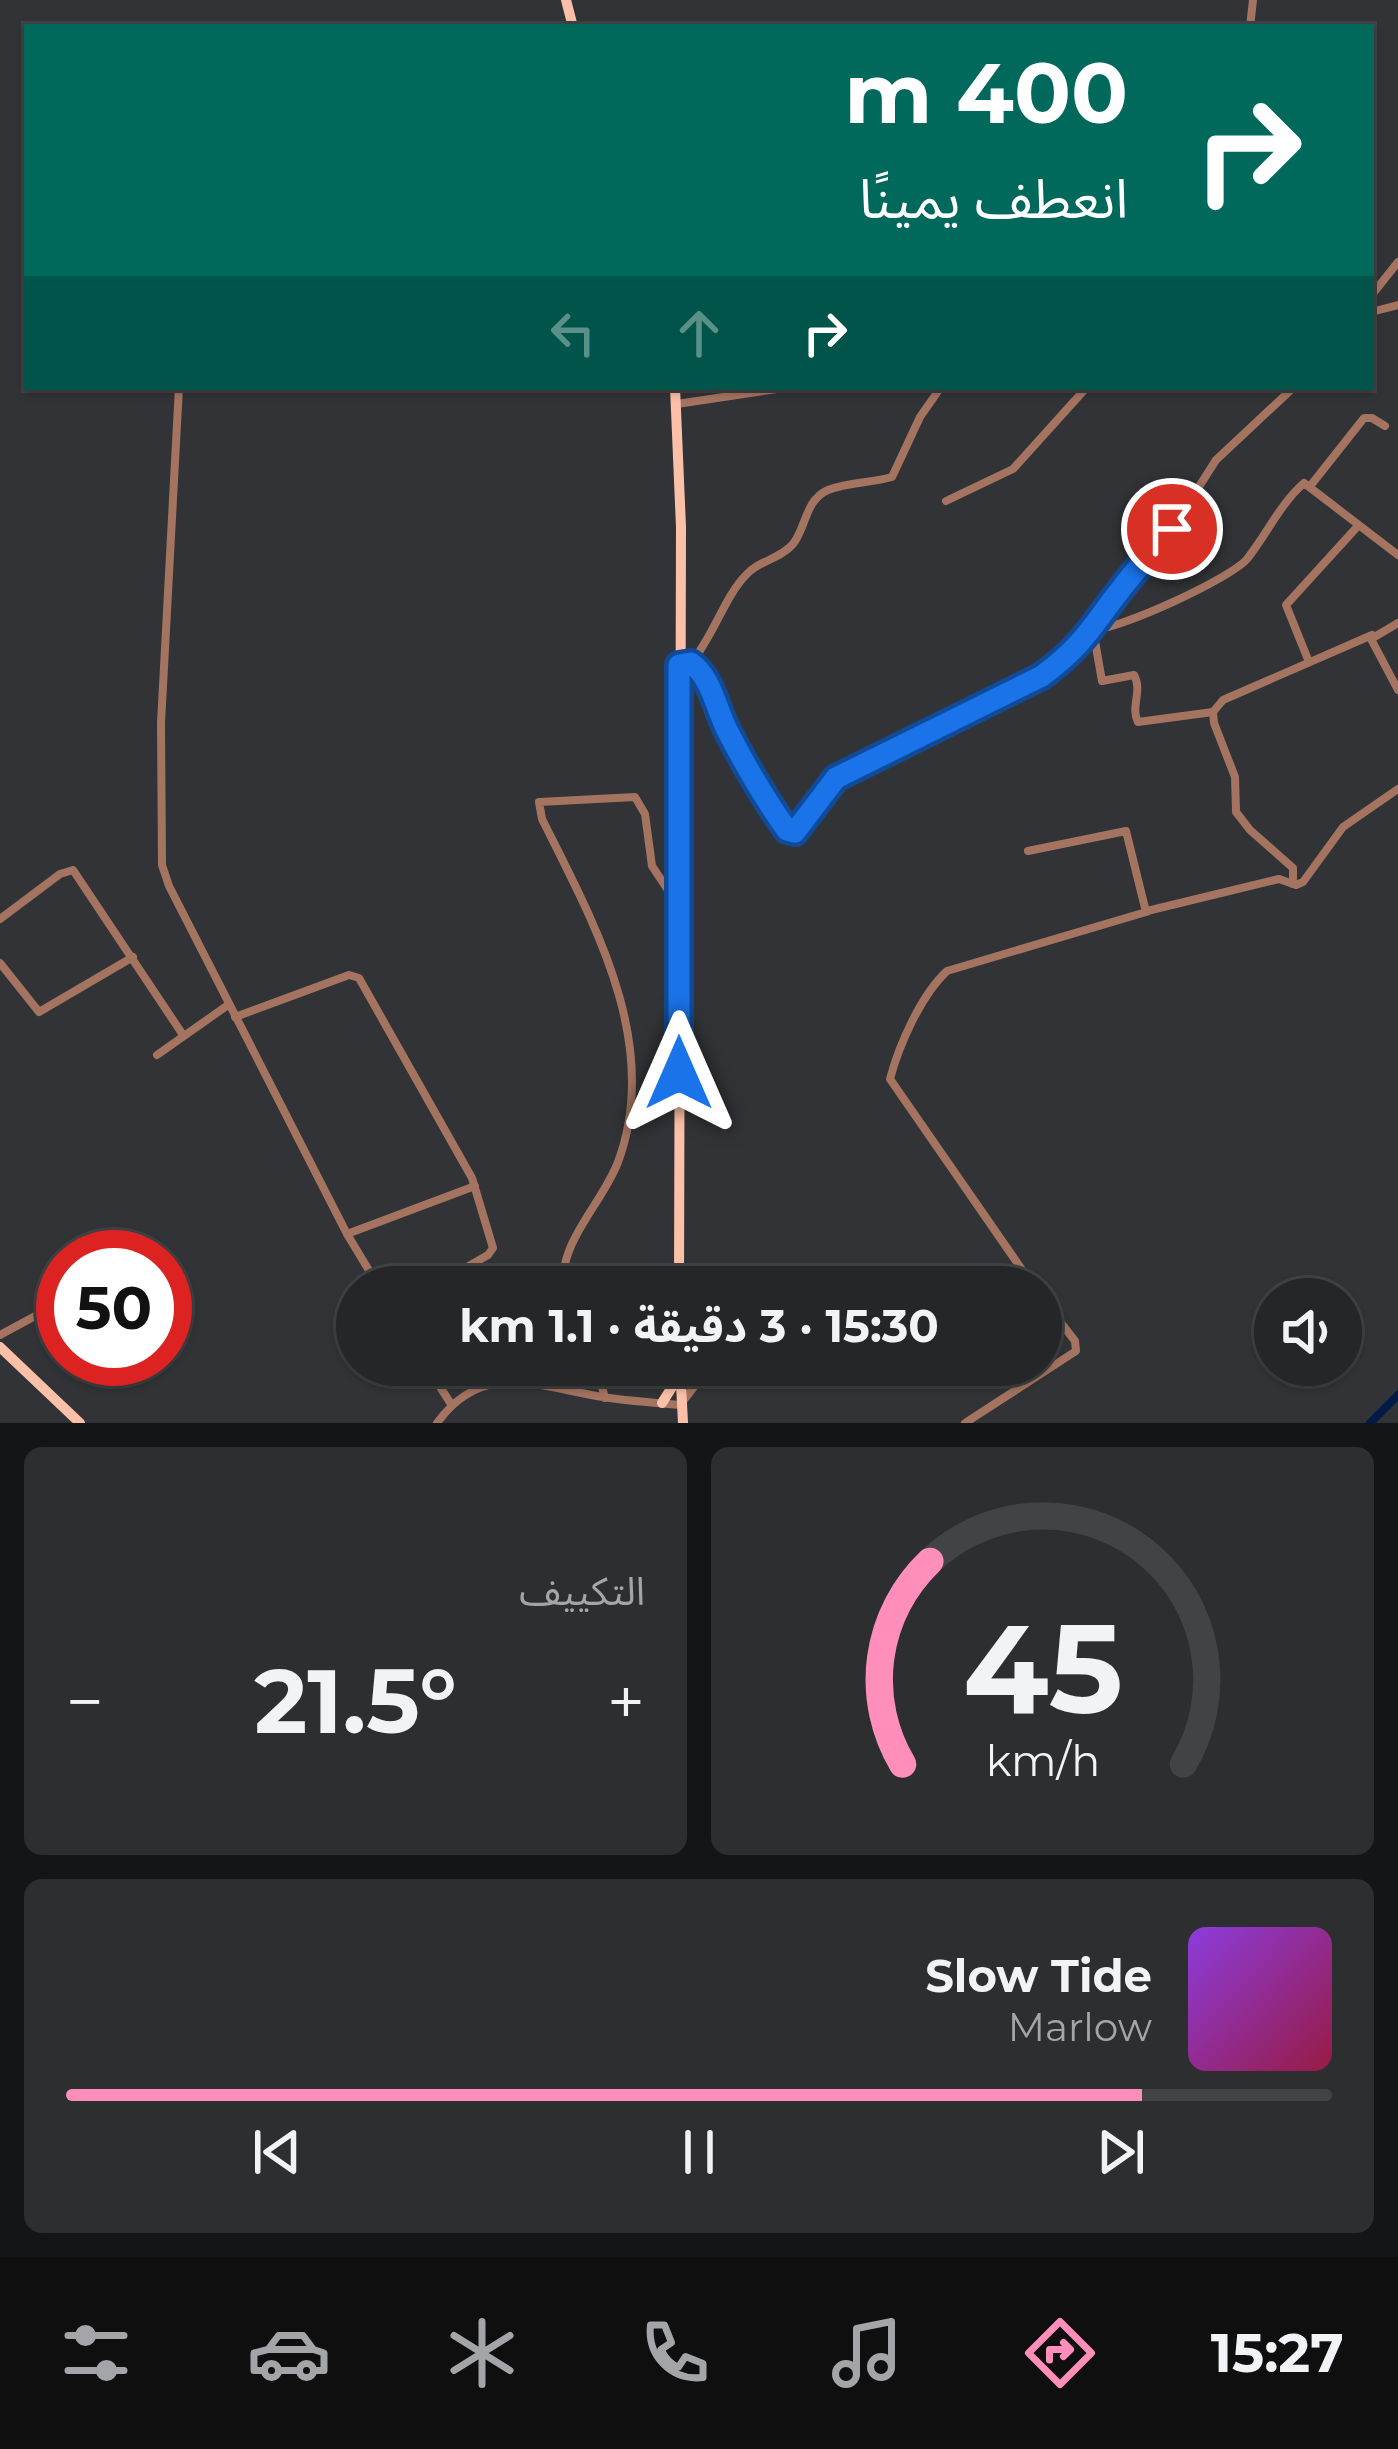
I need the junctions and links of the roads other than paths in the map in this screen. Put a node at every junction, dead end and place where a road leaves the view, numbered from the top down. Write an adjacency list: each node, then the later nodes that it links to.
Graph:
1 (1398, 262): 2 (street)
2 (1374, 292)
3 (179, 390): 30 (street)
4 (675, 390): 9 (main road)
5 (770, 390): 9 (street)
6 (938, 390): 19 (street)
7 (1084, 390): 12 (street)
8 (1291, 390): 16 (street)
9 (677, 404): 19 (main road)
10 (1385, 426): 11 (street)
11 (1311, 484): 13 (street); 16 (street)
12 (946, 501)
13 (1357, 527): 14 (street); 18 (street)
14 (1398, 555)
15 (1398, 622): 17 (street)
16 (1094, 630): 19 (street); 21 (street)
17 (1372, 635): 18 (street); 20 (street)
18 (1309, 662): 21 (street)
19 (685, 664): 25 (main road)
20 (1398, 690)
21 (1213, 712): 24 (street)
22 (1398, 789): 24 (street)
23 (1028, 851): 26 (street)
24 (1293, 884): 26 (street)
25 (680, 906): 38 (street); 39 (main road)
26 (1146, 912): 40 (street)
27 (0, 919): 28 (street)
28 (133, 957): 29 (street); 32 (street)
29 (0, 963)
30 (228, 1005): 31 (street); 32 (street)
31 (234, 1017): 34 (street); 35 (street)
32 (183, 1035): 33 (street)
33 (157, 1055)
34 (475, 1186): 35 (street); 37 (street)
35 (347, 1234): 36 (street)
36 (366, 1266)
37 (468, 1266)
38 (566, 1266)
39 (679, 1266)
40 (1019, 1266)
41 (36, 1316): 43 (street)
42 (1062, 1324): 45 (street)
43 (0, 1335)
44 (0, 1348): 56 (main road)
45 (1062, 1360)
46 (440, 1386): 54 (street)
47 (602, 1386): 52 (street)
48 (672, 1386): 53 (main road)
49 (681, 1386): 55 (main road)
50 (697, 1386): 55 (street)
51 (1022, 1386): 59 (street)
52 (605, 1397): 53 (street); 54 (street)
53 (662, 1403): 55 (street)
54 (451, 1405): 57 (street)
55 (680, 1405): 58 (main road)
56 (80, 1423)
57 (436, 1423)
58 (682, 1423)
59 (965, 1423)

